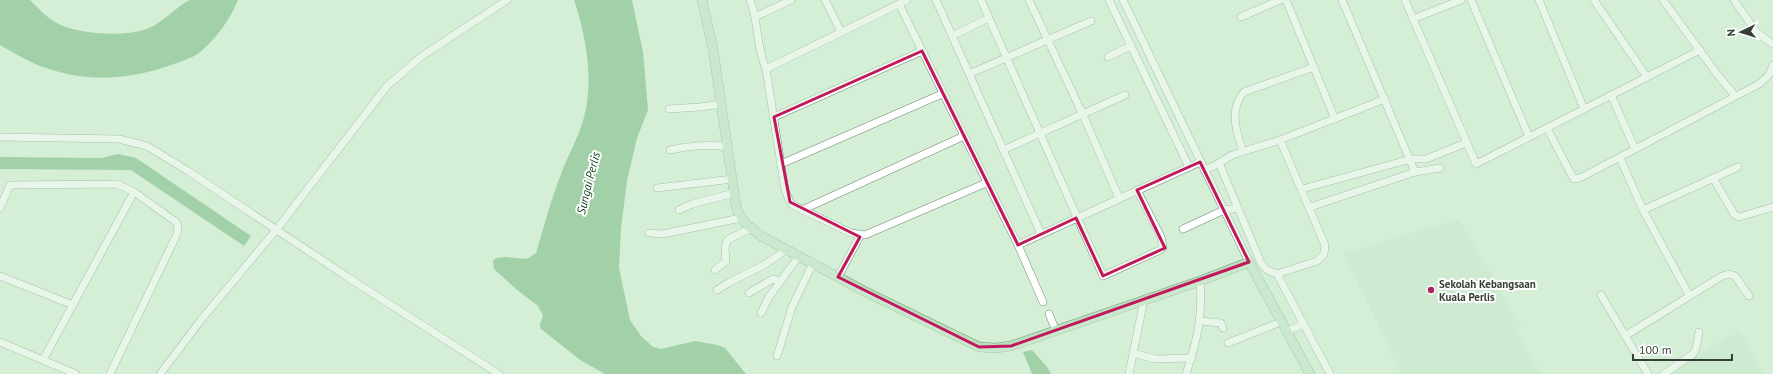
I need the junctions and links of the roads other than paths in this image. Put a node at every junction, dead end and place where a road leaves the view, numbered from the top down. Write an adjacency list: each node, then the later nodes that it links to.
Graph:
1 (507, 0): 96 (street)
2 (702, 0): 49 (main road)
3 (750, 0): 23 (street)
4 (791, 0): 23 (street)
5 (826, 0): 30 (street)
6 (907, 0): 22 (street)
7 (936, 0): 31 (street)
8 (981, 0): 25 (street)
9 (1029, 0): 32 (street)
10 (1109, 0): 29 (street)
11 (1123, 0): 28 (street)
12 (1280, 0): 24 (street)
13 (1286, 0): 40 (street)
14 (1342, 0): 48 (street)
15 (1405, 0): 26 (street)
16 (1461, 0): 26 (street)
17 (1470, 0): 59 (street)
18 (1539, 0): 51 (street)
19 (1594, 0): 43 (street)
20 (1663, 0): 35 (street)
21 (1734, 0): 33 (street)
22 (899, 4): 30 (street); 36 (street)
23 (754, 17): 41 (street)
24 (1241, 17)
25 (989, 18): 31 (street); 37 (street)
26 (1413, 19): 61 (street)
27 (1091, 21): 32 (street)
28 (1134, 22): 29 (street); 69 (street)
29 (1122, 28): 34 (street)
30 (841, 32): 41 (street)
31 (952, 36): 42 (street)
32 (1048, 40): 37 (street); 52 (street)
33 (1773, 44)
34 (1131, 46): 38 (street); 71 (street)
35 (1700, 50): 43 (street); 47 (street)
36 (922, 51): 44 (street); 53 (street)
37 (1007, 57): 42 (street); 56 (street)
38 (1108, 57)
39 (1773, 65): 47 (street)
40 (1314, 67): 54 (street); 63 (street)
41 (766, 69): 53 (street)
42 (969, 74): 66 (street)
43 (1647, 77): 46 (street)
44 (942, 94): 57 (street); 70 (street)
45 (1125, 95): 52 (street)
46 (1611, 95): 51 (street); 64 (street)
47 (1735, 96): 64 (street)
48 (1385, 99): 54 (street); 68 (street)
49 (722, 104): 50 (street); 62 (main road)
50 (669, 109)
51 (1584, 109): 55 (street)
52 (1083, 115): 56 (street); 84 (street)
53 (774, 117): 70 (street)
54 (1335, 119): 60 (street)
55 (1547, 128): 59 (street); 67 (street)
56 (1041, 134): 66 (street); 93 (street)
57 (964, 136): 78 (street); 90 (street)
58 (0, 137): 96 (street)
59 (1530, 137): 61 (street)
60 (1280, 140): 63 (street); 80 (street)
61 (1466, 143): 68 (street)
62 (728, 147): 65 (street); 77 (main road)
63 (1242, 149): 72 (street)
64 (1635, 149): 67 (street)
65 (670, 150)
66 (1003, 150): 98 (street)
67 (1620, 158): 91 (street)
68 (1411, 159): 75 (street); 80 (street)
69 (1200, 162): 71 (street); 72 (street)
70 (781, 164): 90 (street)
71 (1189, 167): 81 (street)
72 (1211, 167): 88 (street); 88 (street)
73 (1738, 167): 76 (street)
74 (1440, 168): 75 (street)
75 (1415, 172): 85 (street)
76 (1713, 178): 86 (street); 91 (street)
77 (733, 179): 79 (street); 83 (main road)
78 (986, 183): 99 (street); 100 (street)
79 (657, 188)
80 (1302, 188): 85 (street)
81 (1137, 190): 84 (street); 93 (street)
82 (134, 192): 87 (street); 118 (street); 136 (street)
83 (734, 193): 89 (street); 92 (main road)
84 (1119, 198): 93 (street)
85 (1310, 207): 106 (street)
86 (1773, 207)
87 (0, 208)
88 (1231, 209): 95 (street); 103 (street); 106 (street)
89 (679, 210)
90 (802, 210): 99 (street)
91 (1643, 210): 114 (street)
92 (741, 218): 94 (main road); 97 (street)
93 (1076, 218): 98 (street)
94 (751, 228): 101 (main road); 105 (street)
95 (1183, 229)
96 (276, 230): 137 (street); 138 (street)
97 (649, 233)
98 (1041, 234): 100 (street)
99 (860, 236): 108 (street)
100 (1018, 245): 117 (street)
101 (786, 250): 102 (main road); 111 (street)
102 (799, 256): 104 (main road); 110 (street)
103 (1249, 262): 109 (main road); 122 (main road)
104 (814, 264): 108 (main road); 132 (street)
105 (715, 270)
106 (1277, 274): 123 (street)
107 (0, 276): 118 (street)
108 (838, 277): 125 (main road)
109 (1200, 281): 116 (main road); 121 (street)
110 (780, 282): 112 (street); 119 (street)
111 (717, 290)
112 (749, 293)
113 (1601, 295): 128 (street)
114 (1689, 295): 115 (street); 128 (street)
115 (1749, 296)
116 (1144, 300): 125 (main road); 131 (street)
117 (1043, 302)
118 (73, 305): 134 (street)
119 (760, 313)
120 (1049, 314): 125 (street)
121 (1200, 321): 124 (street); 133 (street)
122 (1281, 322): 126 (main road); 130 (street)
123 (1303, 324): 126 (street); 142 (street)
124 (1223, 328)
125 (1056, 331)
126 (1286, 332): 141 (main road)
127 (1699, 332): 144 (street)
128 (1626, 336): 143 (street)
129 (0, 342): 134 (street)
130 (1228, 343)
131 (1133, 353): 133 (street); 139 (street)
132 (778, 356)
133 (1192, 358): 140 (street)
134 (43, 360): 135 (street)
135 (76, 374)
136 (110, 374)
137 (160, 374)
138 (499, 374)
139 (1129, 374)
140 (1186, 374)
141 (1310, 374)
142 (1330, 374)
143 (1648, 374)
144 (1664, 374)

